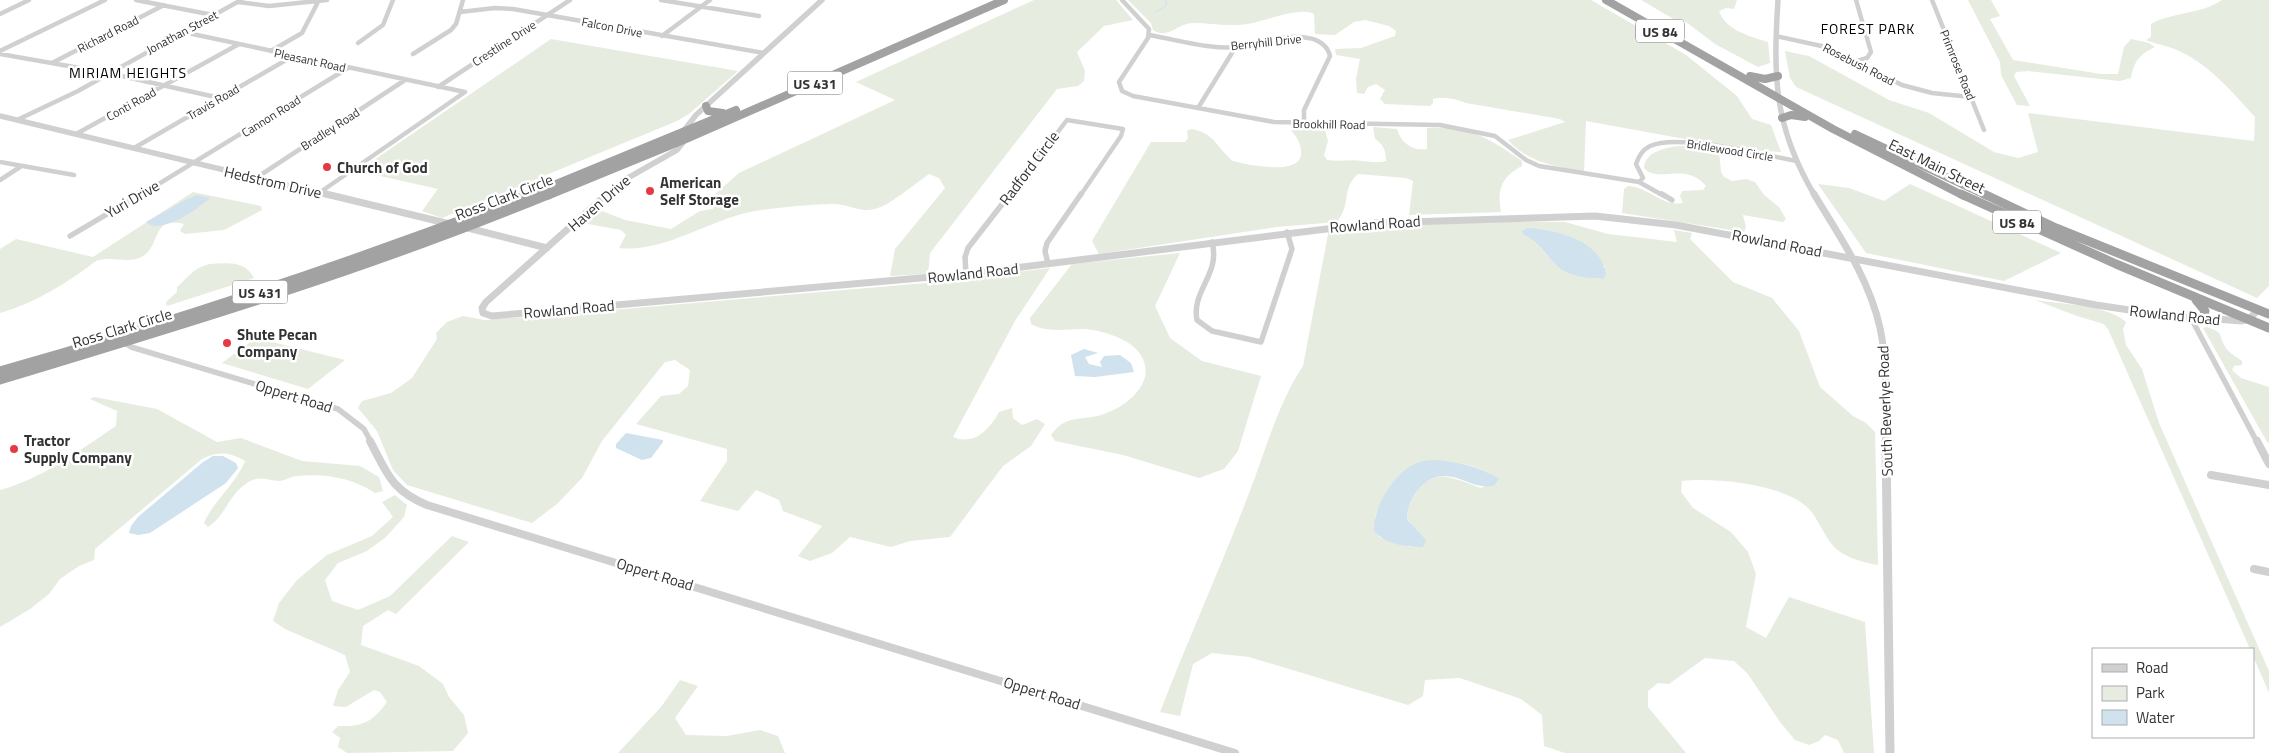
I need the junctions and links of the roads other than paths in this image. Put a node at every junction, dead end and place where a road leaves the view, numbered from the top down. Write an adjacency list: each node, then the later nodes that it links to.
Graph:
1 (29, 0): 26 (street)
2 (104, 0): 38 (street)
3 (136, 0): 21 (street)
4 (327, 0): 20 (street)
5 (393, 0): 34 (street)
6 (463, 0): 25 (street)
7 (570, 0): 28 (street, Crestline Drive)
8 (661, 0): 22 (street)
9 (710, 0): 22 (street)
10 (822, 0): 40 (street, Haven Drive)
11 (988, 0): 23 (highway, Ross Clark Circle / US 431)
12 (1004, 0): 24 (highway, Ross Clark Circle / US 431)
13 (1122, 0): 31 (street)
14 (1606, 0): 52 (highway, East Main Street / US 84)
15 (1617, 0): 47 (highway, East Main Street / US 84)
16 (1778, 0): 33 (street, South Beverlye Road)
17 (1856, 0): 42 (street)
18 (1932, 0): 53 (street, Primrose Road)
19 (240, 1): 20 (street); 27 (street, Jonathan Street)
20 (318, 1): 37 (street)
21 (164, 6): 27 (street); 43 (street, Richard Road)
22 (702, 7): 29 (street); 32 (street)
23 (972, 8): 24 (highway); 46 (highway, Ross Clark Circle / US 431)
24 (980, 11): 46 (highway, Ross Clark Circle / US 431)
25 (460, 12): 28 (street, Falcon Drive); 39 (street)
26 (0, 14)
27 (214, 15): 30 (street, Jonathan Street)
28 (547, 15): 32 (street, Falcon Drive); 51 (street, Crestline Drive)
29 (759, 16)
30 (183, 32): 35 (street, Pleasant Road); 45 (street, Jonathan Street)
31 (1149, 34): 36 (street, Berryhill Drive); 56 (street, Brookhill Road)
32 (662, 36): 40 (street, Falcon Drive)
33 (1776, 36): 42 (street, Rosebush Road); 48 (street, South Beverlye Road)
34 (358, 43)
35 (239, 44): 37 (street, Pleasant Road); 50 (street, Conti Road)
36 (1235, 48): 56 (street); 62 (street, Berryhill Drive)
37 (270, 51): 41 (street, Pleasant Road)
38 (0, 53): 43 (street)
39 (413, 54)
40 (764, 54): 55 (street, Haven Drive)
41 (293, 56): 44 (street, Pleasant Road); 54 (street, Travis Road)
42 (1854, 62): 53 (street, Rosebush Road)
43 (52, 63): 45 (street)
44 (348, 68): 49 (street, Pleasant Road); 69 (street, Cannon Road)
45 (108, 73): 50 (street); 61 (street, Jonathan Street)
46 (830, 73): 57 (highway, Ross Clark Circle / US 431); 65 (highway, Ross Clark Circle / US 431)
47 (1750, 76): 48 (highway); 52 (highway, East Main Street / US 84)
48 (1778, 76): 52 (street, South Beverlye Road)
49 (405, 80): 51 (street, Pleasant Road); 72 (street, Bradley Road)
50 (164, 86): 54 (street); 64 (street, Conti Road)
51 (438, 87): 75 (street, Pleasant Road)
52 (1780, 97): 59 (street, South Beverlye Road); 60 (highway, East Main Street / US 84); 87 (highway, East Main Street / US 84)
53 (1971, 97): 63 (street, Primrose Road)
54 (220, 98): 66 (street, Travis Road)
55 (706, 106): 57 (highway); 65 (street, Haven Drive)
56 (1198, 108): 62 (street, Brookhill Road)
57 (729, 113): 65 (highway, Ross Clark Circle / US 431)
58 (0, 116): 61 (street, Hedstrom Drive)
59 (1782, 118): 60 (highway); 67 (street, South Beverlye Road)
60 (1811, 118): 86 (highway, East Main Street / US 84)
61 (17, 120): 64 (street, Hedstrom Drive)
62 (1304, 124): 74 (street, Brookhill Road)
63 (1984, 130)
64 (76, 134): 66 (street, Hedstrom Drive)
65 (684, 136): 77 (highway, Ross Clark Circle / US 431); 78 (highway, Ross Clark Circle / US 431); 82 (street, Haven Drive)
66 (134, 148): 69 (street, Hedstrom Drive)
67 (1796, 161): 74 (street, Bridlewood Circle); 83 (street, South Beverlye Road)
68 (0, 162): 70 (street)
69 (194, 163): 72 (street, Hedstrom Drive); 80 (street, Yuri Drive)
70 (20, 167): 71 (street); 73 (street)
71 (74, 175)
72 (256, 178): 75 (street, Hedstrom Drive)
73 (0, 180)
74 (1639, 182): 76 (street)
75 (319, 193): 77 (street, Hedstrom Drive)
76 (1672, 200)
77 (453, 225): 78 (street, Hedstrom Drive); 94 (highway, Ross Clark Circle / US 431)
78 (468, 228): 82 (street, Hedstrom Drive); 94 (highway, Ross Clark Circle / US 431)
79 (1287, 232): 81 (street, Rowland Road); 81 (street); 83 (street, Rowland Road)
80 (70, 236)
81 (1212, 242): 84 (street, Rowland Road)
82 (547, 248): 88 (street, Haven Drive)
83 (1854, 258): 90 (street, Rowland Road); 103 (street, South Beverlye Road)
84 (1048, 264): 85 (street, Rowland Road); 85 (street, Radford Circle)
85 (966, 274): 88 (street, Rowland Road)
86 (2189, 295): 91 (highway); 92 (highway, East Main Street / US 84)
87 (2258, 310): 89 (highway, East Main Street / US 84); 92 (street)
88 (483, 313)
89 (2269, 314)
90 (2191, 318): 91 (street, Rowland Road); 97 (street)
91 (2204, 319): 92 (street, Rowland Road)
92 (2249, 320): 93 (highway, East Main Street / US 84)
93 (2269, 328)
94 (121, 340): 95 (highway, Ross Clark Circle / US 431); 96 (highway, Ross Clark Circle / US 431); 102 (street, Oppert Road)
95 (0, 371)
96 (0, 380)
97 (2269, 464)
98 (2211, 475): 99 (street)
99 (2269, 485)
100 (2254, 570): 101 (street)
101 (2269, 572)
102 (1235, 753)
103 (1890, 753)

